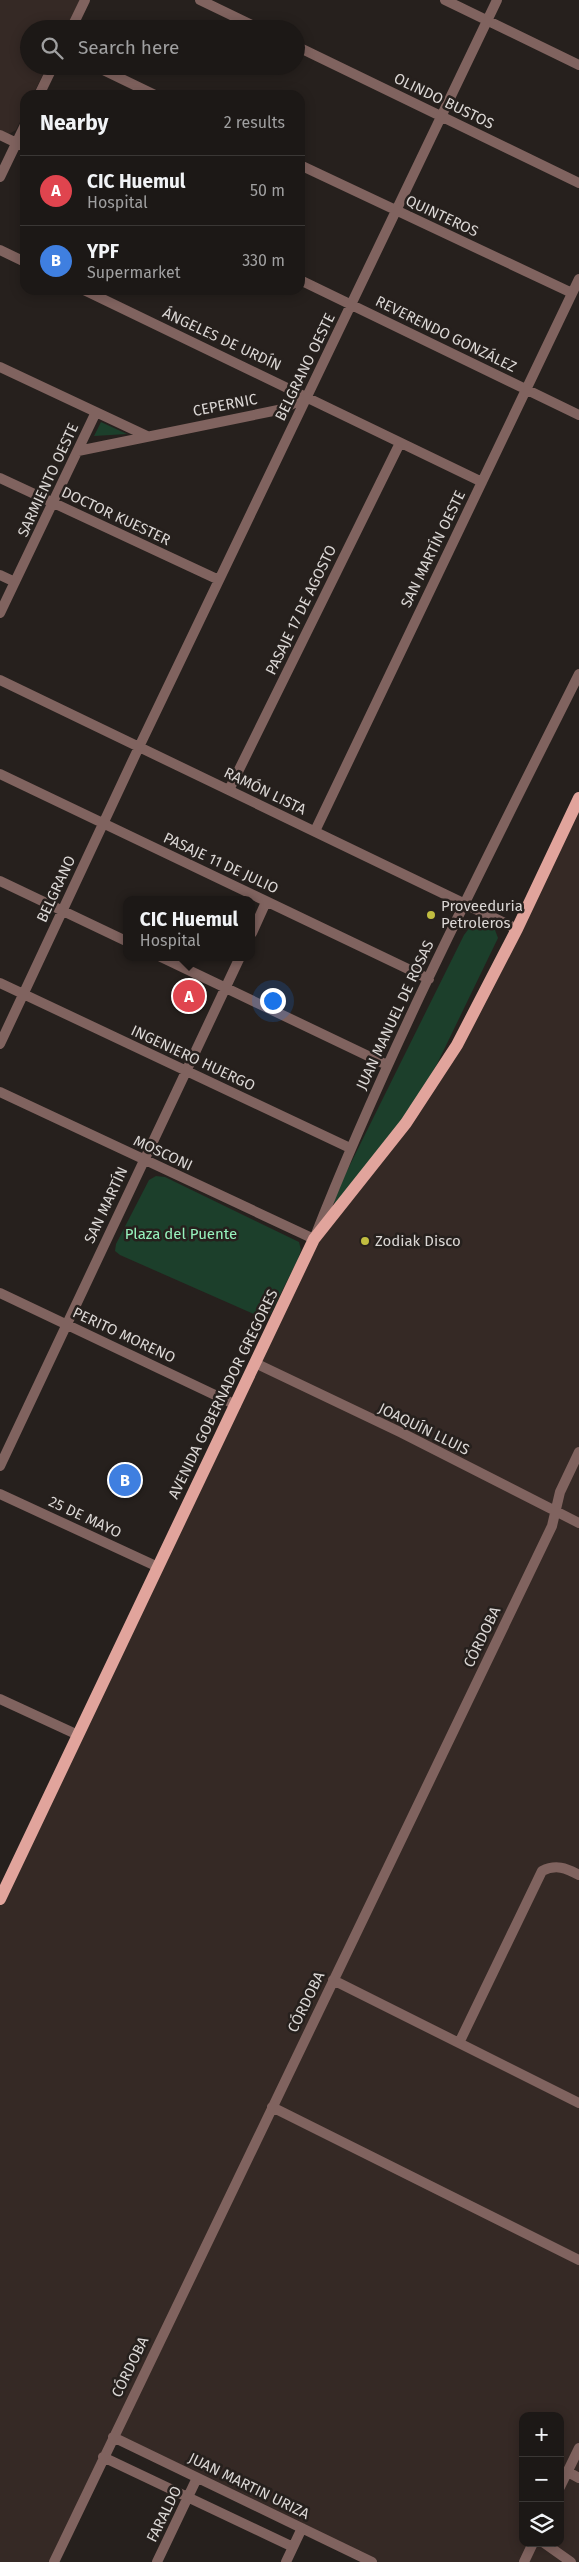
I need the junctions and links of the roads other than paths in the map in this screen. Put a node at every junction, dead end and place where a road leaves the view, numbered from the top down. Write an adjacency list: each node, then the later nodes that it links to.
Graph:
1 (85, 0): 5 (street)
2 (200, 0): 6 (street)
3 (445, 0): 7 (street)
4 (497, 0): 7 (street, BELGRANO OESTE)
5 (75, 20)
6 (241, 20)
7 (487, 20): 9 (street); 14 (street, BELGRANO OESTE)
8 (305, 50): 14 (street, OLINDO BUSTOS)
9 (579, 65)
10 (49, 75): 12 (street)
11 (114, 75): 13 (street)
12 (41, 90)
13 (145, 90)
14 (441, 116): 20 (street, OLINDO BUSTOS); 21 (street, BELGRANO OESTE)
15 (0, 135): 16 (street)
16 (20, 145)
17 (20, 147): 19 (street)
18 (305, 166): 21 (street, QUINTEROS)
19 (0, 177)
20 (579, 183)
21 (396, 211): 26 (street, QUINTEROS); 28 (street, BELGRANO OESTE)
22 (0, 250): 23 (street)
23 (20, 260)
24 (579, 279): 26 (street, SAN MARTÍN OESTE)
25 (305, 282): 28 (street, REVERENDO GONZÁLEZ)
26 (572, 293): 30 (street, SAN MARTÍN OESTE)
27 (95, 295): 31 (street, ÁNGELES DE URDÍN)
28 (351, 304): 30 (street, REVERENDO GONZÁLEZ); 31 (street, BELGRANO OESTE)
29 (0, 366): 32 (street)
30 (526, 389): 33 (street, REVERENDO GONZÁLEZ); 38 (street, SAN MARTÍN OESTE)
31 (307, 396): 34 (street, CEPERNIC); 35 (street, ÁNGELES DE URDÍN); 41 (street, BELGRANO OESTE)
32 (96, 412): 34 (street); 36 (street, SARMIENTO OESTE)
33 (579, 415)
34 (147, 436): 36 (street, CEPERNIC)
35 (400, 443): 38 (street, ÁNGELES DE URDÍN); 48 (street, PASAJE 17 DE AGOSTO)
36 (78, 451): 39 (street, SARMIENTO OESTE)
37 (0, 478): 39 (street, DOCTOR KUESTER)
38 (482, 482): 51 (street, SAN MARTÍN OESTE)
39 (53, 504): 41 (street, DOCTOR KUESTER); 42 (street, SARMIENTO OESTE)
40 (0, 575): 42 (street)
41 (219, 580): 46 (street, BELGRANO OESTE)
42 (15, 582): 43 (street, SARMIENTO OESTE)
43 (0, 614)
44 (579, 674): 56 (street, JUAN MANUEL DE ROSAS)
45 (0, 680): 46 (street, RAMÓN LISTA)
46 (139, 746): 48 (street, RAMÓN LISTA); 50 (street, BELGRANO)
47 (0, 774): 50 (street, PASAJE 11 DE JULIO)
48 (229, 790): 51 (street, RAMÓN LISTA)
49 (579, 798): 59 (main road, AVENIDA GOBERNADOR GREGORES)
50 (103, 824): 53 (street, PASAJE 11 DE JULIO); 57 (street, BELGRANO)
51 (315, 831): 56 (street, RAMÓN LISTA)
52 (0, 881): 57 (street)
53 (253, 896)
54 (255, 897): 55 (street, PASAJE 11 DE JULIO)
55 (266, 902): 58 (street); 63 (street, PASAJE 11 DE JULIO)
56 (465, 904): 59 (street, RAMÓN LISTA); 63 (street, JUAN MANUEL DE ROSAS)
57 (62, 911): 60 (street); 66 (street, BELGRANO)
58 (255, 926)
59 (517, 929): 73 (main road, AVENIDA GOBERNADOR GREGORES)
60 (123, 940)
61 (169, 961): 65 (street)
62 (238, 961): 65 (street, SAN MARTÍN)
63 (429, 979): 68 (street, JUAN MANUEL DE ROSAS)
64 (0, 983): 66 (street, INGENIERO HUERGO)
65 (226, 988): 68 (street); 69 (street, SAN MARTÍN)
66 (24, 994): 67 (street, BELGRANO); 69 (street, INGENIERO HUERGO)
67 (0, 1044)
68 (387, 1065): 71 (street, JUAN MANUEL DE ROSAS)
69 (186, 1072): 71 (street, INGENIERO HUERGO); 72 (street, SAN MARTÍN)
70 (0, 1092): 72 (street, MOSCONI)
71 (350, 1148): 73 (street, JUAN MANUEL DE ROSAS)
72 (144, 1161): 73 (street, MOSCONI); 75 (street, SAN MARTÍN)
73 (314, 1239): 76 (main road, AVENIDA GOBERNADOR GREGORES)
74 (0, 1293): 75 (street, PERITO MORENO)
75 (67, 1324): 77 (street, PERITO MORENO); 79 (street, SAN MARTÍN)
76 (256, 1363): 77 (main road, AVENIDA GOBERNADOR GREGORES); 81 (street, JOAQUÍN LLUIS)
77 (236, 1405): 83 (main road, AVENIDA GOBERNADOR GREGORES)
78 (579, 1452): 81 (street, CÓRDOBA)
79 (0, 1466)
80 (0, 1494): 83 (street, 25 DE MAYO)
81 (555, 1511): 82 (street, JOAQUÍN LLUIS); 88 (street, CÓRDOBA)
82 (579, 1523)
83 (158, 1567): 85 (main road, AVENIDA GOBERNADOR GREGORES)
84 (0, 1699): 85 (street)
85 (78, 1736): 87 (main road, AVENIDA GOBERNADOR GREGORES)
86 (579, 1875): 89 (street)
87 (0, 1898)
88 (334, 1980): 89 (street); 91 (street, CÓRDOBA)
89 (459, 2043): 90 (street)
90 (579, 2103)
91 (272, 2107): 92 (street); 93 (street, CÓRDOBA)
92 (579, 2260)
93 (113, 2437): 95 (street, CÓRDOBA); 97 (street, JUAN MARTIN URIZA)
94 (579, 2448): 96 (street)
95 (103, 2458): 100 (street); 105 (street, CÓRDOBA)
96 (568, 2472): 98 (street); 99 (street)
97 (197, 2478): 100 (street, FARALDO); 101 (street, JUAN MARTIN URIZA)
98 (579, 2478)
99 (564, 2480)
100 (188, 2498): 102 (street); 106 (street, FARALDO)
101 (302, 2528): 102 (street); 108 (street, JUAN MARTIN URIZA)
102 (293, 2547): 107 (street)
103 (531, 2547): 109 (street)
104 (550, 2547): 110 (street)
105 (54, 2562)
106 (157, 2562)
107 (286, 2562)
108 (372, 2562)
109 (524, 2562)
110 (571, 2562)

